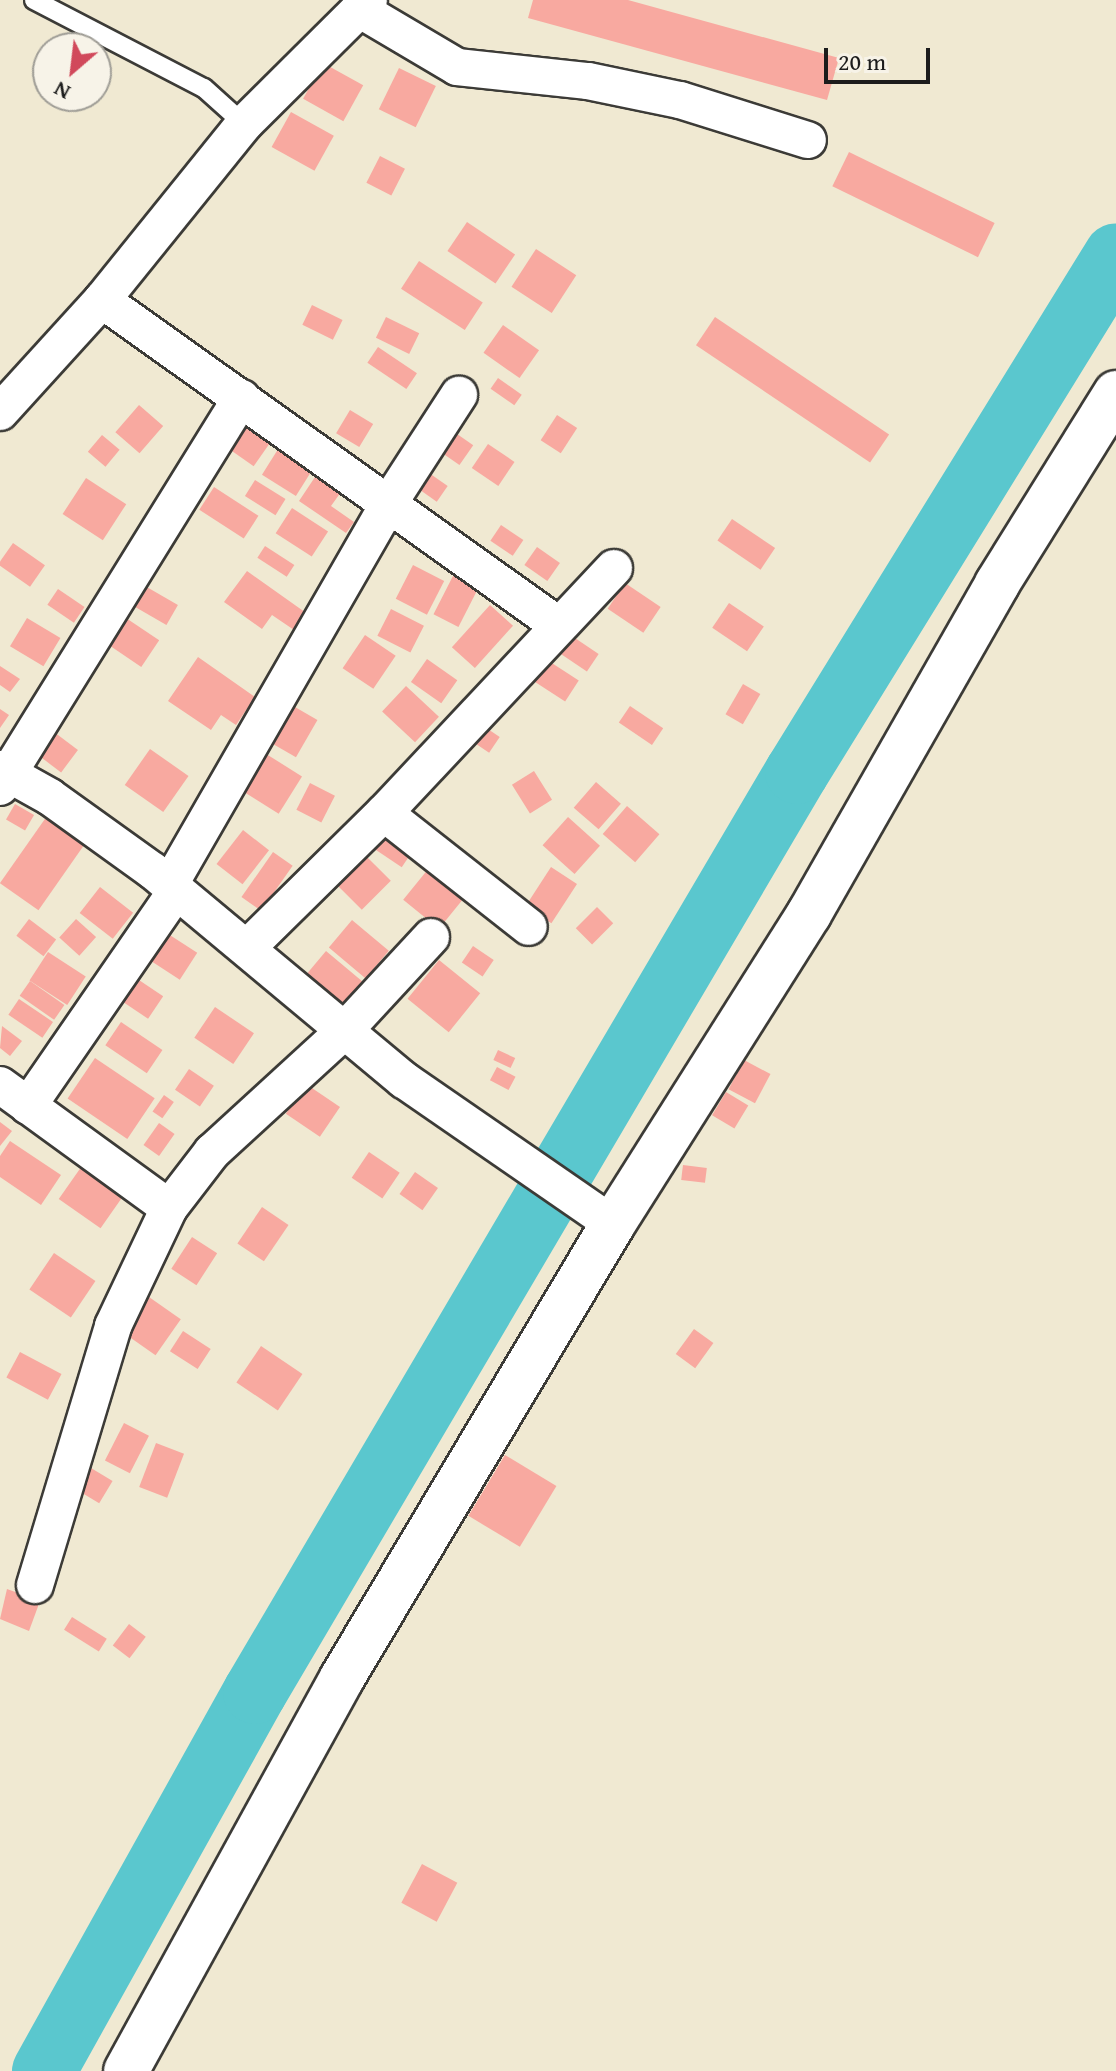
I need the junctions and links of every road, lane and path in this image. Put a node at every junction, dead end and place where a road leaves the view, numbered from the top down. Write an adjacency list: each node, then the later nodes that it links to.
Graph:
1 (34, 0): 3 (lane)
2 (364, 5): 3 (street); 4 (street)
3 (244, 124): 5 (street)
4 (808, 140)
5 (102, 300): 8 (street); 9 (street)
6 (1116, 393): 22 (street)
7 (459, 395): 10 (street)
8 (241, 398): 10 (street); 13 (street)
9 (0, 412)
10 (389, 503): 12 (street); 15 (street)
11 (614, 568): 12 (street)
12 (558, 625): 14 (street)
13 (3, 776): 15 (street)
14 (384, 813): 16 (street); 18 (street)
15 (174, 887): 18 (street); 20 (street)
16 (529, 927)
17 (431, 937): 19 (street)
18 (247, 948): 19 (street)
19 (344, 1031): 21 (street); 22 (street)
20 (14, 1095): 21 (street)
21 (169, 1208): 23 (street)
22 (602, 1216): 24 (street)
23 (35, 1585)
24 (126, 2071)

